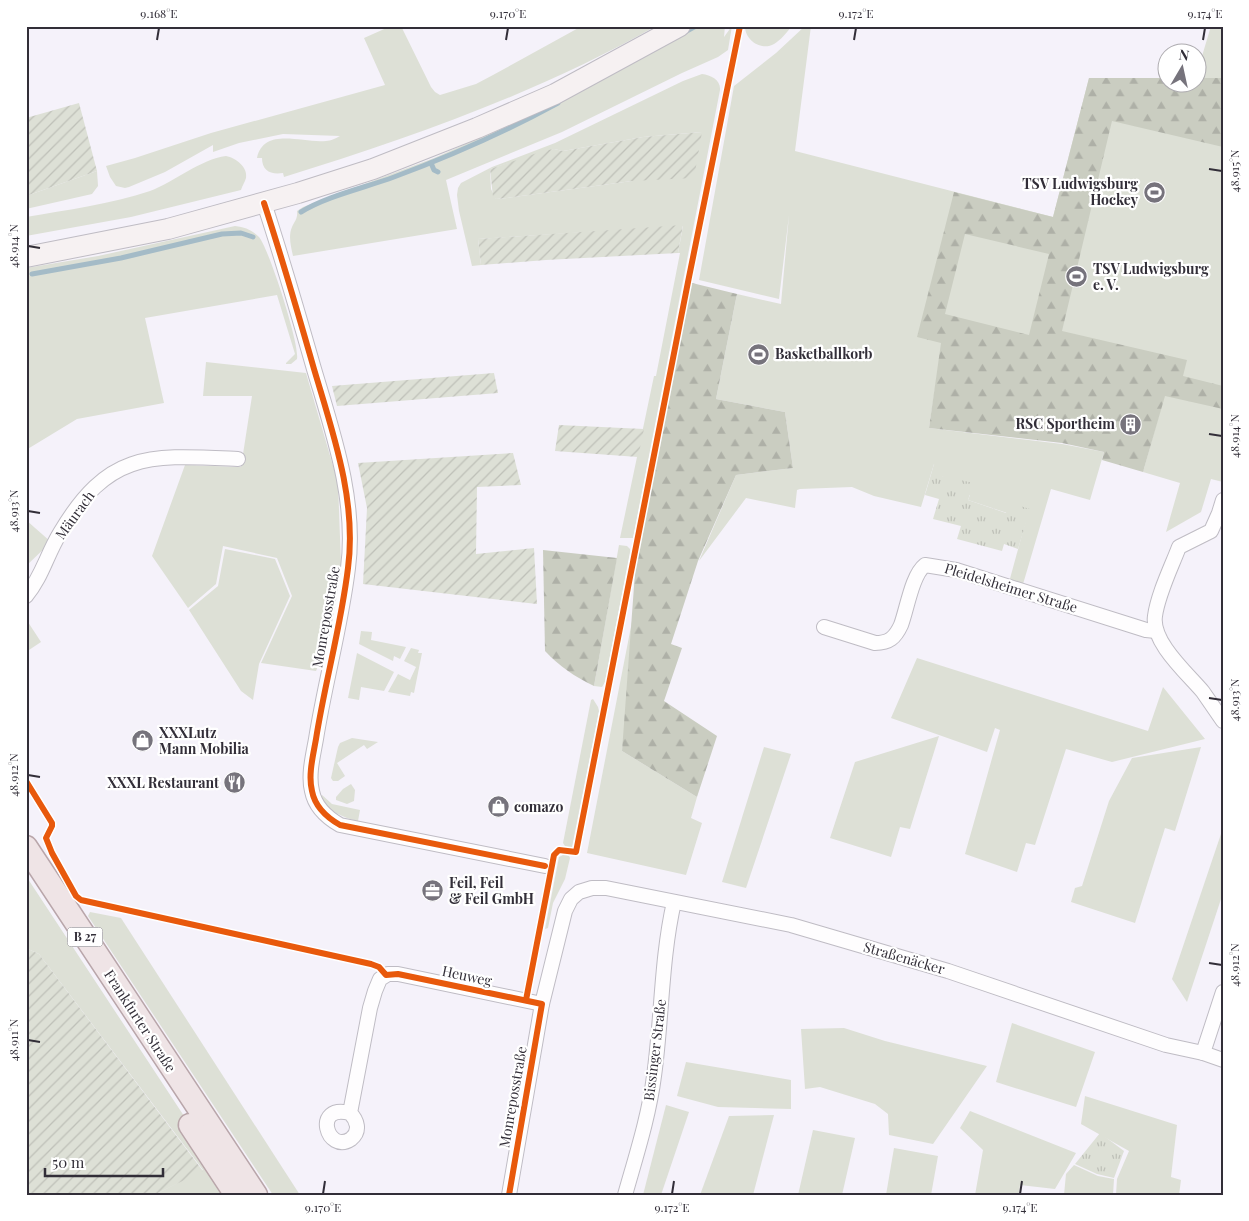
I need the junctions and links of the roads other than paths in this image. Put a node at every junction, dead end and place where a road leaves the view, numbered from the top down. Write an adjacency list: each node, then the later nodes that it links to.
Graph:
1 (680, 26): 2 (main road)
2 (264, 202): 3 (main road); 11 (street, Monreposstraße)
3 (26, 257)
4 (238, 459): 6 (street, Mäurach)
5 (1222, 505): 8 (street)
6 (26, 596)
7 (824, 627): 8 (street, Pleidelsheimer Straße)
8 (1156, 631): 9 (street)
9 (1223, 721)
10 (26, 847): 21 (main road, Frankfurter Straße / B 27)
11 (545, 866)
12 (26, 876): 20 (main road, Frankfurter Straße / B 27)
13 (579, 892): 14 (street, Straßenäcker); 16 (street, Monreposstraße)
14 (674, 902): 17 (street, Straßenäcker); 23 (street, Bissinger Straße)
15 (1223, 992): 17 (street)
16 (542, 1004): 19 (street, Heuweg); 22 (street, Monreposstraße)
17 (1203, 1053): 18 (street, Straßenäcker)
18 (1223, 1060)
19 (350, 1113)
20 (236, 1195)
21 (256, 1195)
22 (509, 1195)
23 (625, 1195)

